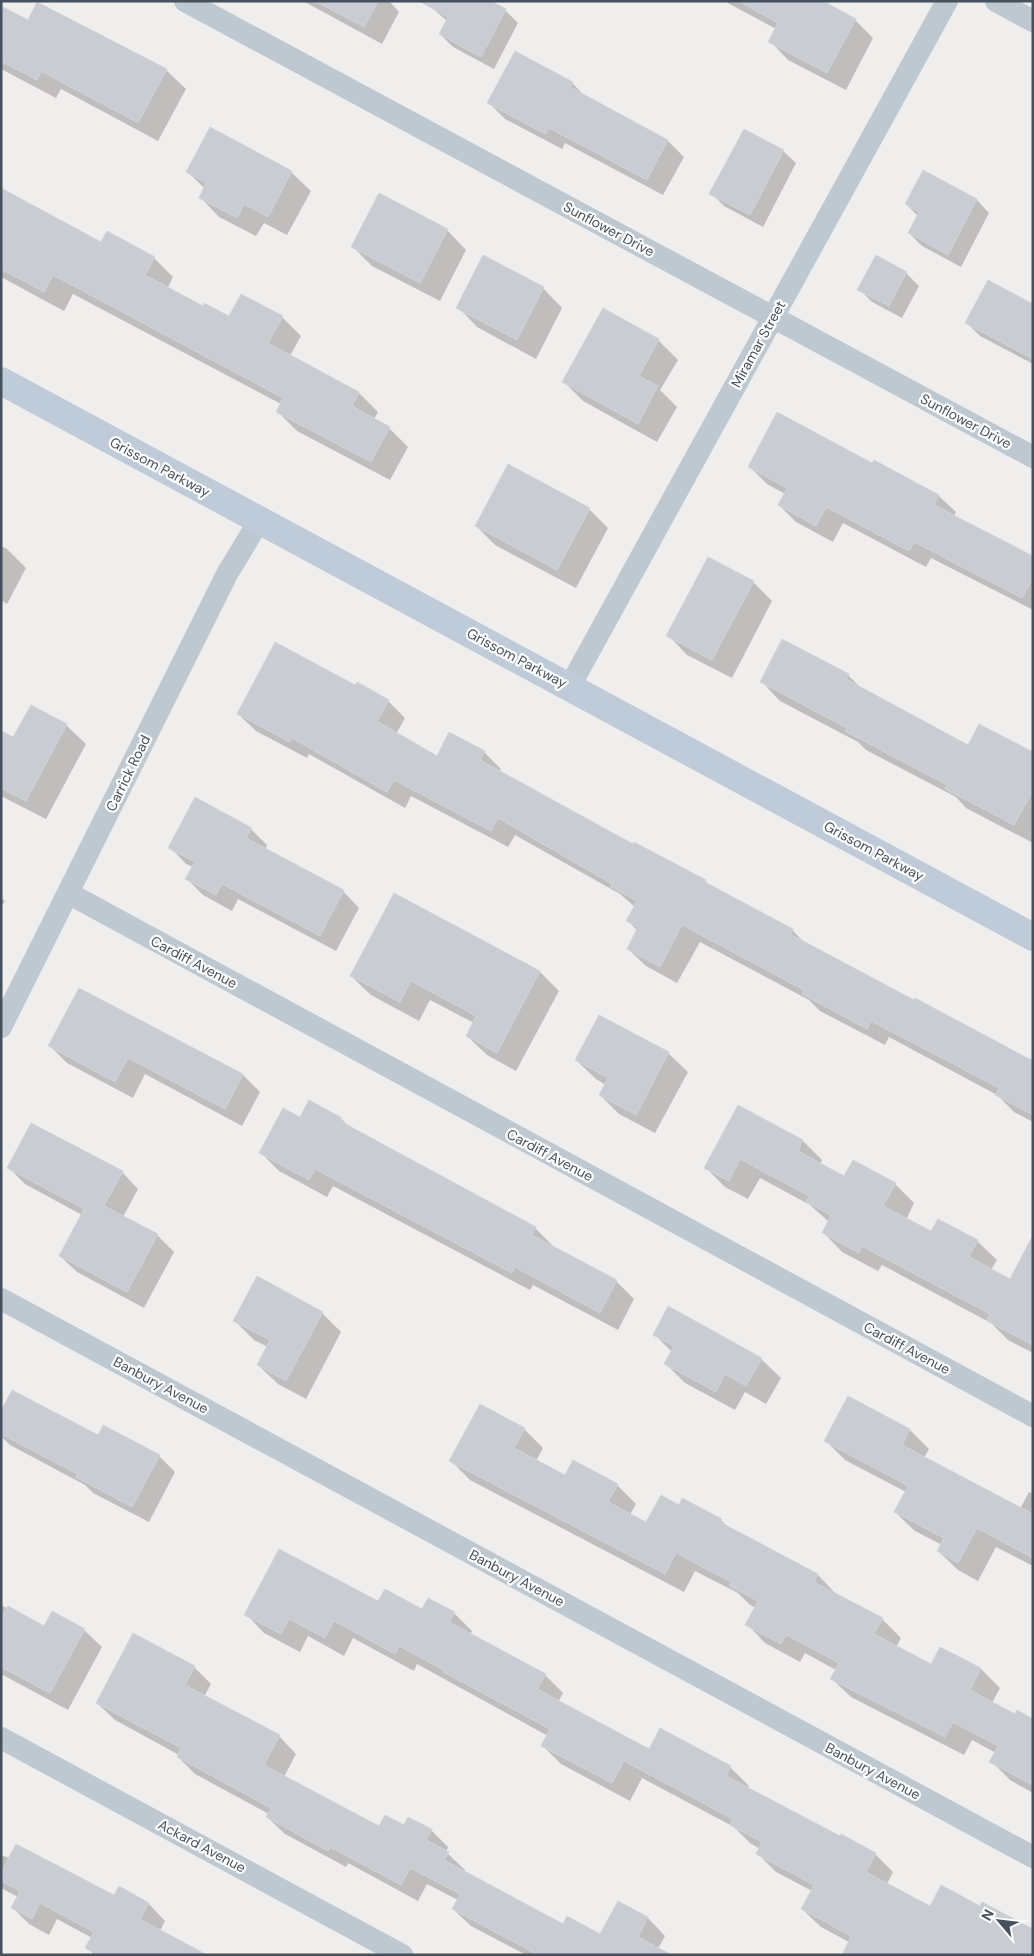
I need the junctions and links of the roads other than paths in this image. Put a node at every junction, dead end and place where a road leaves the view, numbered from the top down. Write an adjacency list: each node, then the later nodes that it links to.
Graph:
1 (185, 1): 5 (street, Sunflower Drive)
2 (946, 1): 5 (street, Miramar Street)
3 (996, 1): 4 (street)
4 (1033, 21)
5 (773, 316): 7 (street, Sunflower Drive); 9 (street, Miramar Street)
6 (1, 381): 8 (main road, Grissom Parkway)
7 (1033, 457)
8 (259, 521): 9 (main road, Grissom Parkway); 10 (street, Carrick Road)
9 (570, 686): 11 (main road, Grissom Parkway)
10 (68, 893): 12 (street, Carrick Road); 14 (street, Cardiff Avenue)
11 (1033, 937)
12 (1, 1027)
13 (1, 1299): 16 (street, Banbury Avenue)
14 (1033, 1416)
15 (1, 1738): 17 (street, Ackard Avenue)
16 (1033, 1857)
17 (402, 1955)

